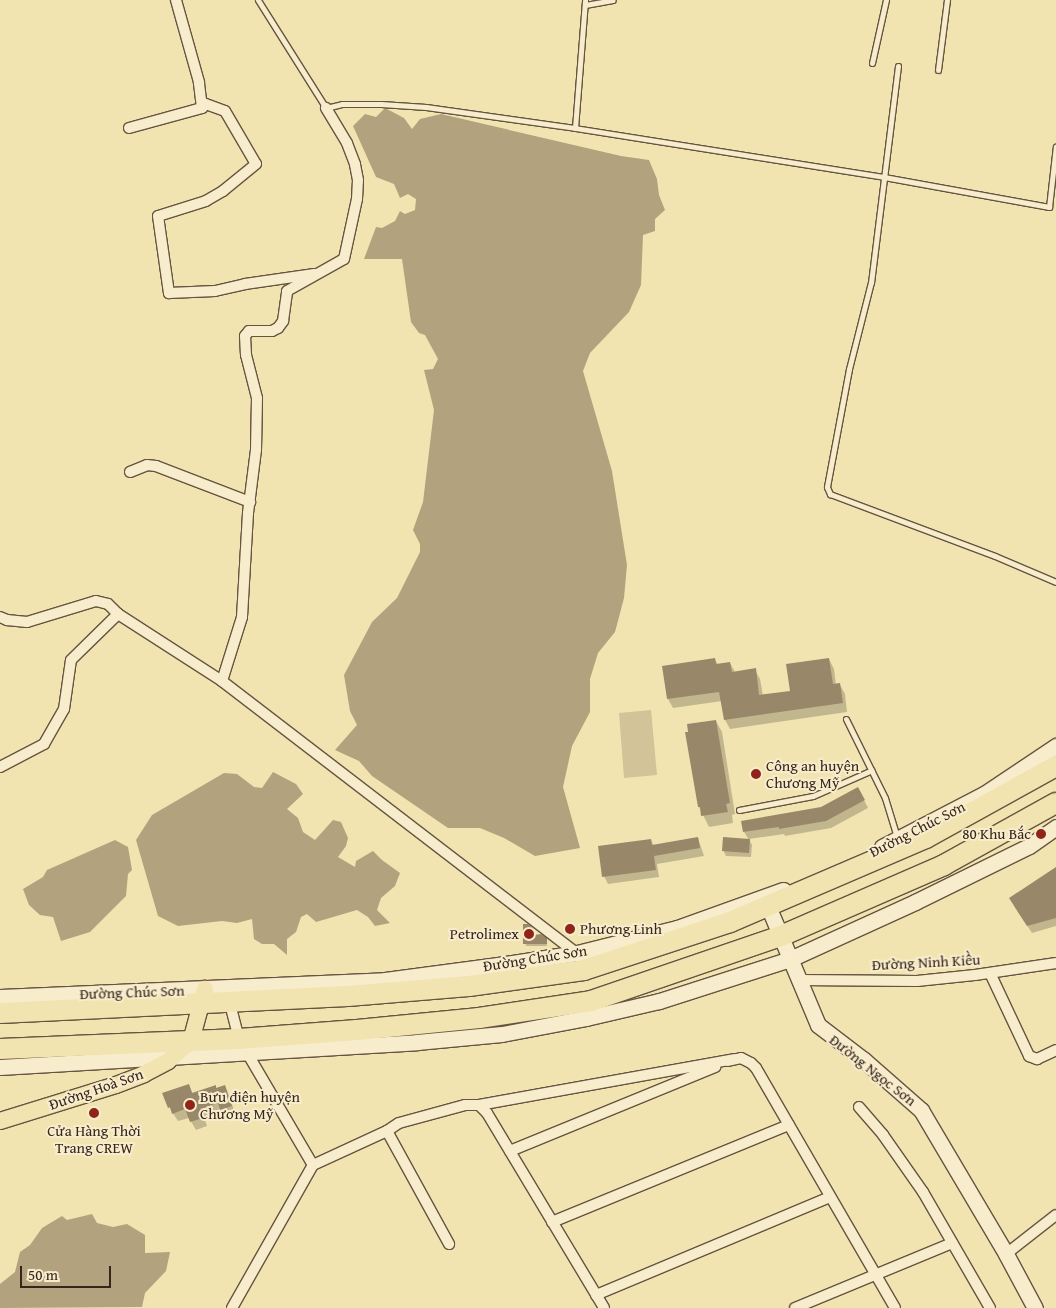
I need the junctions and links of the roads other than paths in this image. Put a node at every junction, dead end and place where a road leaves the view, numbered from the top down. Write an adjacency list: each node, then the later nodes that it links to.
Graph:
1 (176, 0): 10 (street)
2 (258, 0): 11 (lane)
3 (613, 0): 6 (lane)
4 (886, 0): 7 (lane)
5 (947, 0): 9 (lane)
6 (585, 2): 13 (lane)
7 (872, 64)
8 (898, 66): 15 (lane)
9 (938, 70)
10 (203, 103): 12 (street); 16 (street)
11 (326, 108): 13 (lane); 16 (street)
12 (129, 128)
13 (575, 128): 15 (lane)
14 (1056, 146): 15 (lane)
15 (884, 177): 19 (lane)
16 (322, 273): 18 (street)
17 (130, 472): 18 (street)
18 (250, 502): 22 (street)
19 (1056, 582)
20 (118, 614): 21 (street); 22 (street); 26 (street)
21 (0, 617)
22 (222, 681): 34 (street)
23 (846, 719): 27 (lane)
24 (1056, 746): 31 (street, Đường Chúc Sơn)
25 (1056, 766): 31 (highway, Đường Chúc Sơn)
26 (0, 767)
27 (872, 770): 29 (lane); 31 (lane)
28 (1056, 803): 33 (highway)
29 (739, 810)
30 (1056, 828): 35 (street)
31 (899, 844): 32 (highway, Đường Chúc Sơn); 34 (street, Đường Chúc Sơn)
32 (768, 906): 33 (street, Đường Ngọc Sơn); 37 (highway, Đường Chúc Sơn)
33 (781, 936): 35 (street, Đường Ngọc Sơn); 45 (highway)
34 (577, 953): 37 (street); 40 (street, Đường Chúc Sơn)
35 (790, 959): 39 (street, Đường Ngọc Sơn); 45 (street)
36 (1056, 963): 38 (street, Đường Ninh Kiều)
37 (595, 967): 40 (highway, Đường Chúc Sơn)
38 (990, 973): 39 (street, Đường Ninh Kiều); 47 (street)
39 (798, 980): 63 (street, Đường Ngọc Sơn)
40 (228, 995): 41 (highway, Đường Chúc Sơn); 45 (street)
41 (203, 996): 42 (street, Đường Chúc Sơn); 43 (highway, Đường Chúc Sơn); 44 (main road)
42 (0, 997)
43 (0, 1012)
44 (191, 1041): 45 (highway); 46 (highway); 48 (main road, Đường Hoà Sơn)
45 (243, 1046): 48 (street); 57 (street)
46 (0, 1049)
47 (1056, 1050)
48 (174, 1055): 50 (street); 53 (main road, Đường Hoà Sơn)
49 (734, 1059): 51 (street); 54 (street); 56 (street)
50 (0, 1066)
51 (479, 1105): 55 (street); 56 (street)
52 (859, 1107): 61 (street)
53 (0, 1121)
54 (789, 1125): 58 (street); 60 (street)
55 (387, 1131): 57 (street); 62 (street)
56 (510, 1151): 60 (street)
57 (313, 1165): 67 (street)
58 (830, 1197): 64 (street); 65 (street)
59 (1056, 1215): 63 (street)
60 (552, 1222): 65 (street)
61 (952, 1242): 64 (street); 71 (street)
62 (450, 1244)
63 (1006, 1254): 66 (street, Đường Ngọc Sơn)
64 (876, 1275): 69 (street); 70 (street)
65 (596, 1295): 68 (street)
66 (1032, 1307)
67 (232, 1308)
68 (604, 1308)
69 (795, 1308)
70 (895, 1308)
71 (990, 1308)

